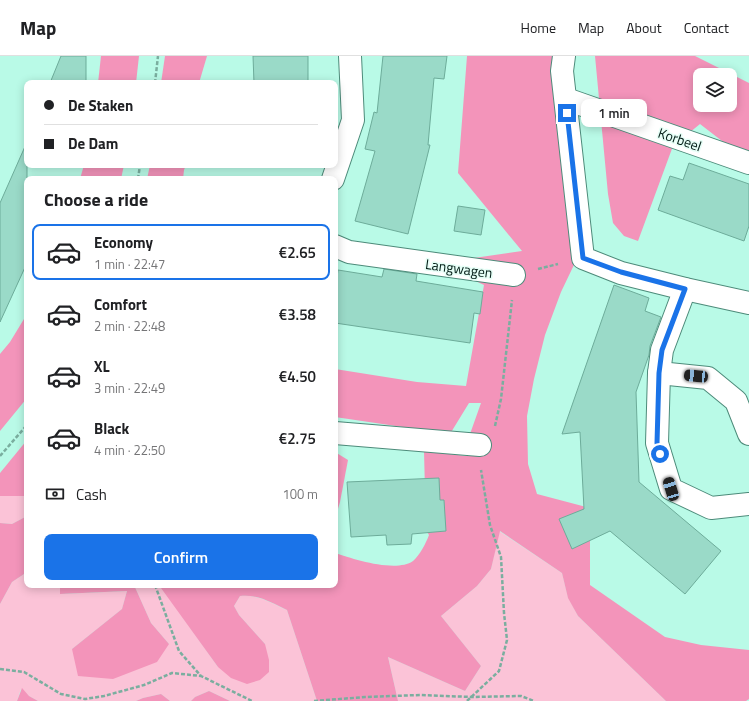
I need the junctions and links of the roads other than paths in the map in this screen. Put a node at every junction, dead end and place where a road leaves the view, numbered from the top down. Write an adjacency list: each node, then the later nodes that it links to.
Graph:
1 (350, 56): 5 (street)
2 (564, 56): 3 (street)
3 (566, 99): 4 (street, Korbeel); 8 (street)
4 (749, 163)
5 (338, 164)
6 (338, 247): 7 (street, Langwagen)
7 (514, 275)
8 (685, 289): 9 (street); 10 (street)
9 (749, 303)
10 (659, 373): 12 (street); 14 (street)
11 (338, 433): 13 (street)
12 (749, 434)
13 (480, 446)
14 (749, 504)

